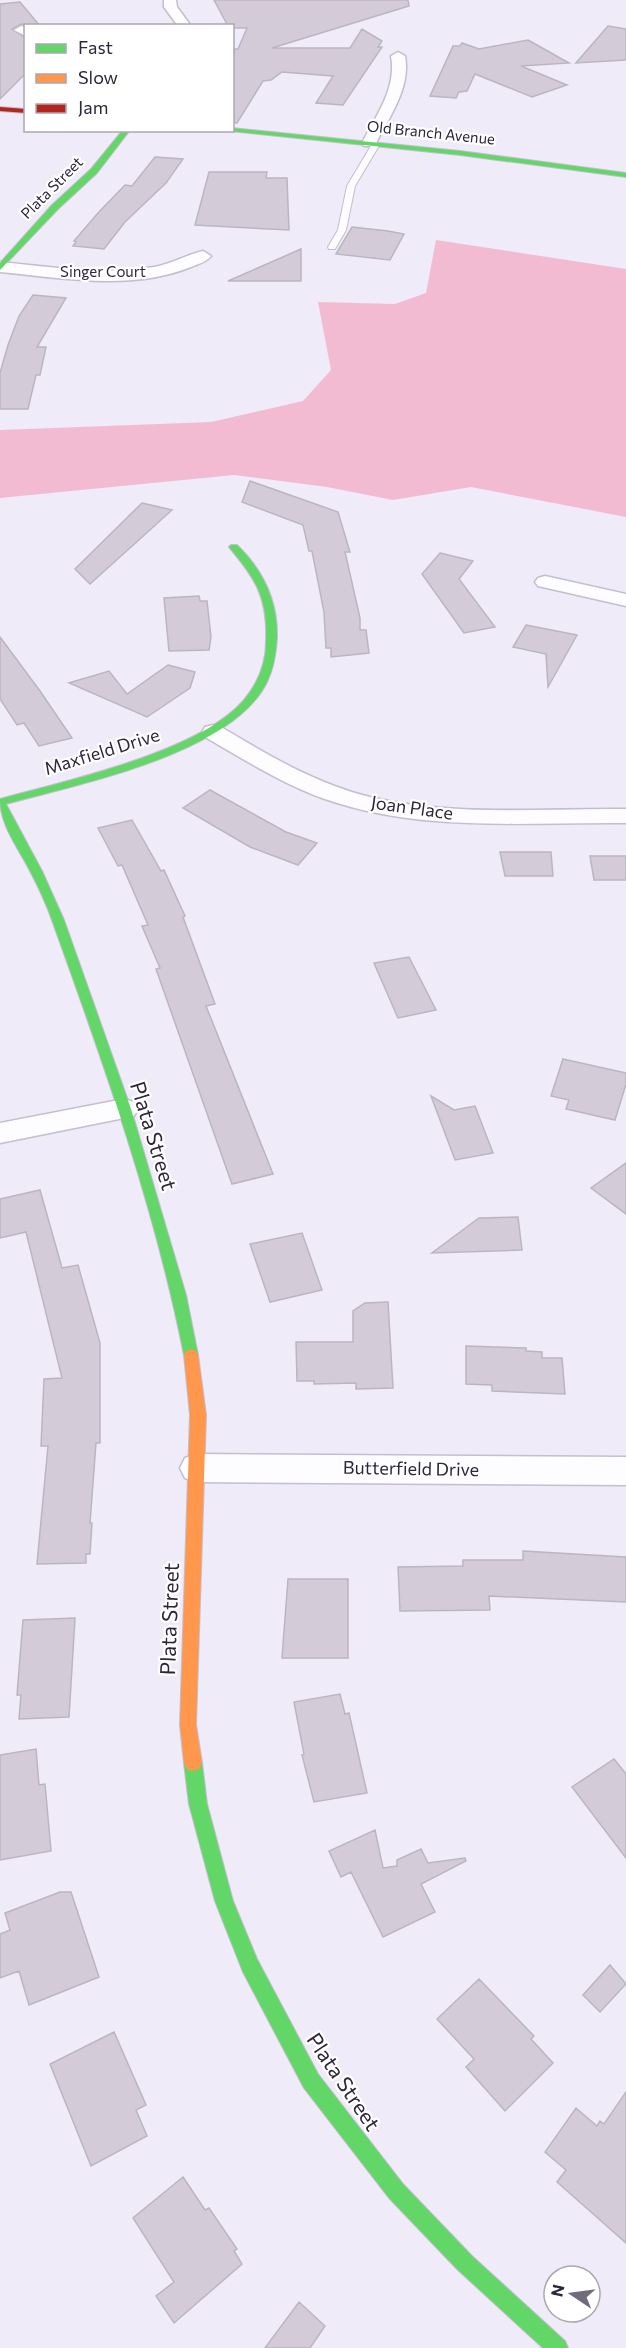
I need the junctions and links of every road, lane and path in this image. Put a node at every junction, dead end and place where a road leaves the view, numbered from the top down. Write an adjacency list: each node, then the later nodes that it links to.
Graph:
1 (170, 0): 2 (street)
2 (184, 24)
3 (398, 56): 8 (street)
4 (0, 109): 5 (street)
5 (24, 111)
6 (234, 130): 8 (street, Old Branch Avenue)
7 (126, 132): 12 (street, Plata Street)
8 (373, 143): 9 (street, Old Branch Avenue); 10 (lane)
9 (626, 175)
10 (332, 248)
11 (203, 256): 12 (street, Singer Court)
12 (0, 268)
13 (234, 546): 16 (street, Maxfield Drive)
14 (545, 582): 15 (street)
15 (626, 600)
16 (213, 732): 17 (street, Maxfield Drive); 18 (street, Joan Place)
17 (0, 803): 19 (street, Plata Street)
18 (626, 816)
19 (124, 1109): 20 (street); 21 (street, Plata Street)
20 (0, 1133)
21 (196, 1468): 22 (street, Butterfield Drive); 23 (street, Plata Street)
22 (626, 1471)
23 (558, 2348)

